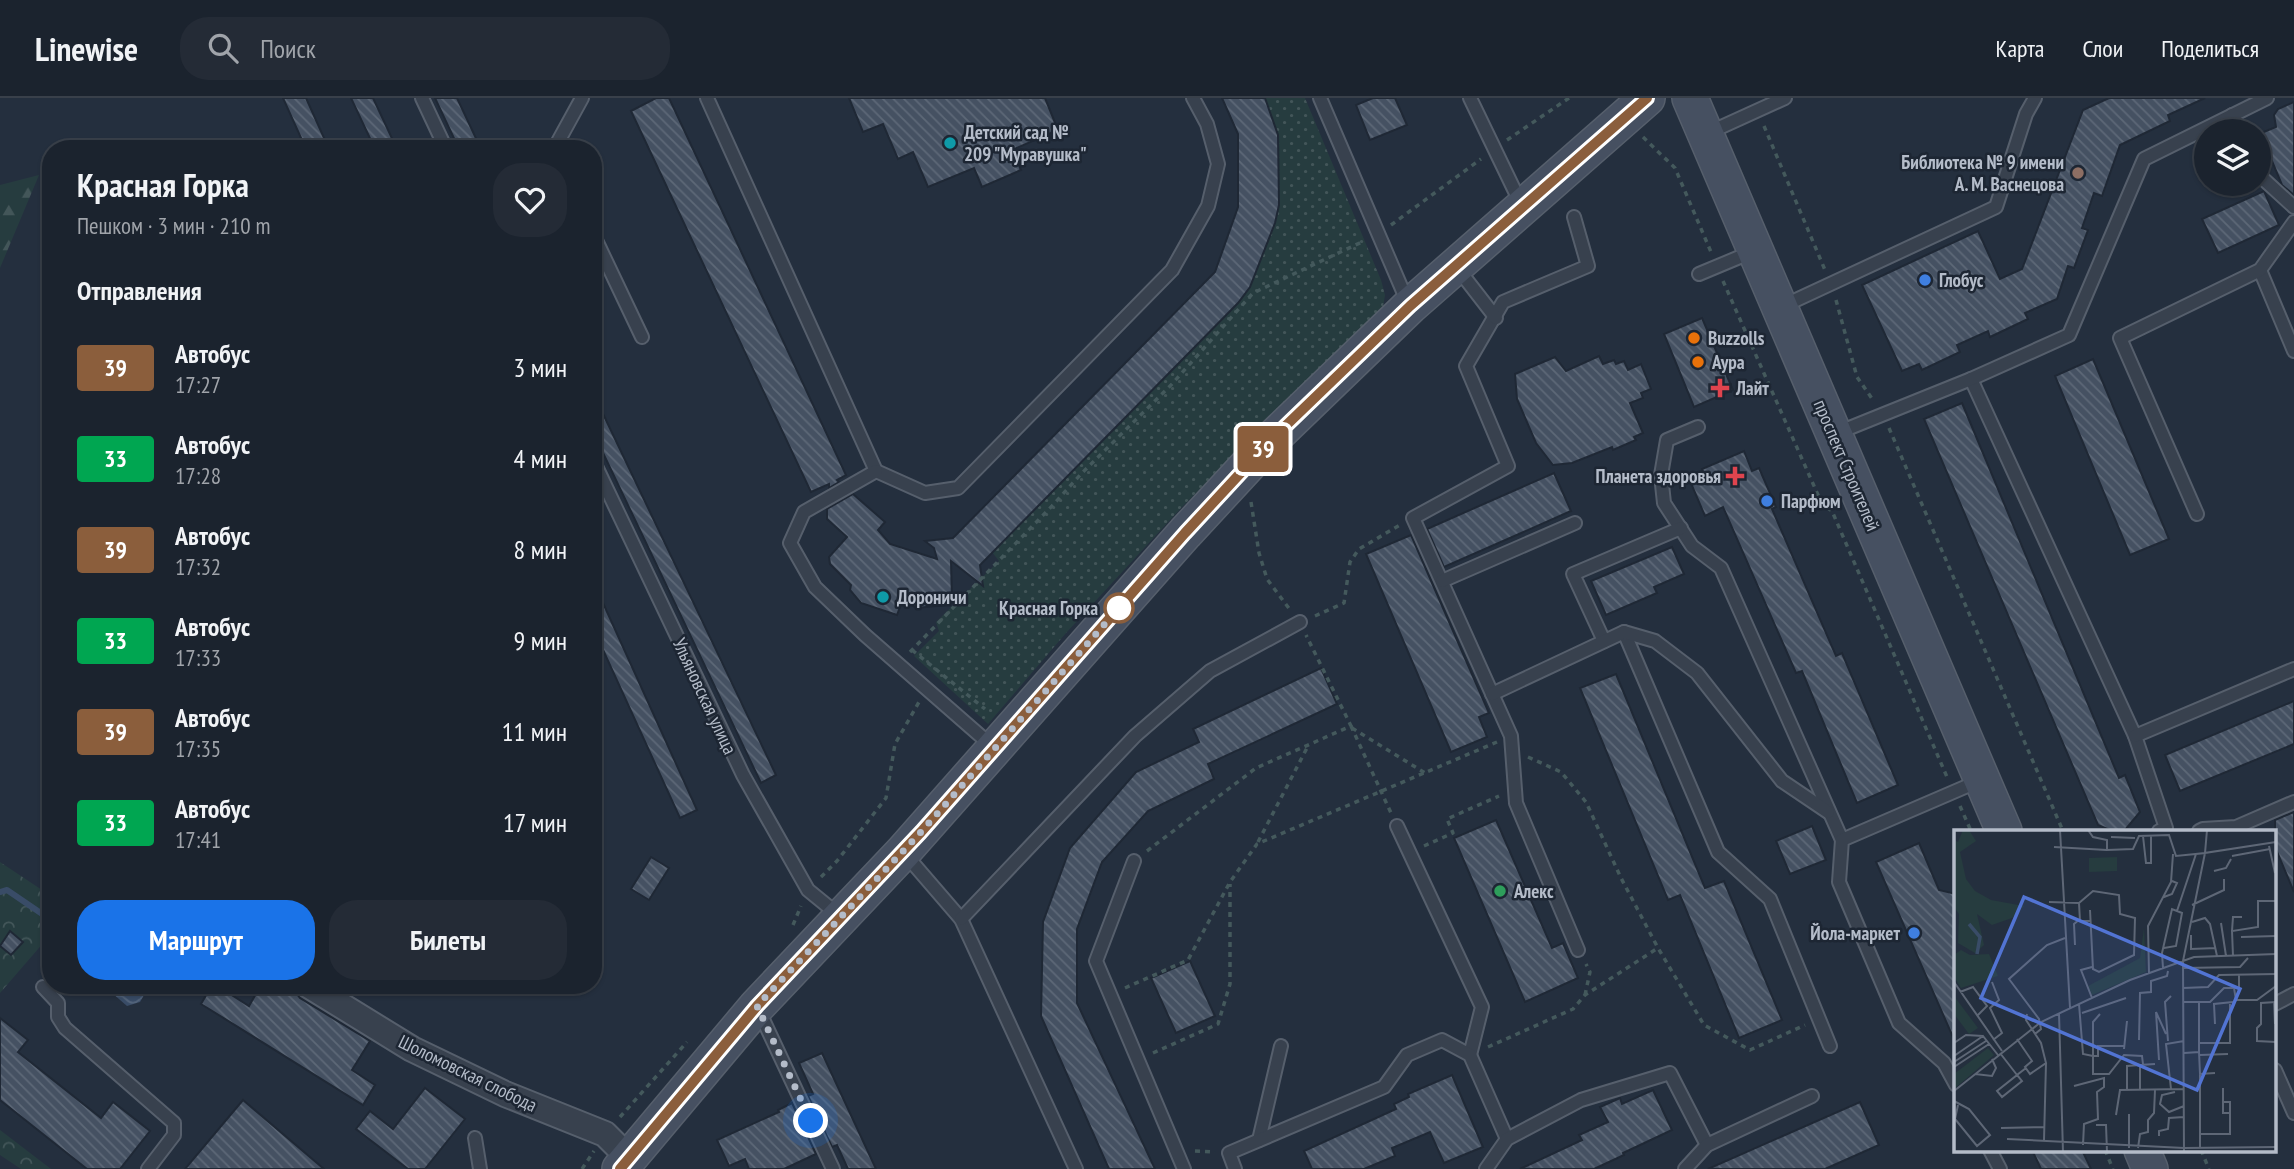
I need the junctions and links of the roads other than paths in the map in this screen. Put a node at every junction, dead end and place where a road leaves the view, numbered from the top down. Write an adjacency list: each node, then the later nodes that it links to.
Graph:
1 (422, 98): 15 (lane)
2 (582, 98): 16 (lane)
3 (707, 98): 35 (lane)
4 (1193, 98): 35 (lane)
5 (1320, 98): 27 (lane)
6 (1470, 98): 18 (lane)
7 (1647, 98): 18 (main road)
8 (1690, 98): 14 (main road, проспект Строителей)
9 (1785, 98): 14 (lane)
10 (2035, 98): 28 (lane)
11 (2267, 98): 12 (lane)
12 (2232, 115): 13 (lane); 32 (lane)
13 (2234, 119)
14 (1704, 134): 22 (main road, проспект Строителей)
15 (442, 140)
16 (559, 140)
17 (2271, 186): 19 (lane)
18 (1522, 206): 24 (main road)
19 (2294, 207)
20 (1574, 217): 29 (lane)
21 (2294, 222): 25 (lane)
22 (1754, 250): 26 (lane); 28 (main road, проспект Строителей)
23 (602, 253): 30 (lane)
24 (1456, 266): 27 (main road); 29 (lane)
25 (2260, 270): 31 (lane); 37 (lane)
26 (1699, 274)
27 (1410, 306): 47 (main road)
28 (1779, 308): 34 (main road, проспект Строителей)
29 (1496, 318): 40 (lane)
30 (642, 337)
31 (2294, 351)
32 (1971, 379): 34 (lane); 46 (lane)
33 (1698, 427): 39 (lane)
34 (1834, 435): 48 (main road, проспект Строителей)
35 (876, 471): 47 (lane)
36 (602, 479): 58 (lane, Ульяновская улица)
37 (2197, 514)
38 (1575, 523): 40 (lane)
39 (1681, 528): 43 (lane); 50 (lane)
40 (1442, 581): 45 (lane)
41 (1300, 622): 59 (lane)
42 (1624, 632): 43 (lane); 50 (lane); 67 (lane)
43 (1604, 641): 45 (lane)
44 (2294, 669): 46 (lane)
45 (1492, 694): 60 (lane)
46 (2135, 736): 53 (lane)
47 (995, 749): 56 (main road)
48 (1968, 786): 52 (main road, проспект Строителей); 55 (lane)
49 (2294, 802): 54 (lane)
50 (1829, 813): 55 (lane)
51 (1397, 826): 68 (lane)
52 (2003, 830)
53 (2164, 830)
54 (2201, 830)
55 (1842, 840): 70 (lane)
56 (902, 852): 58 (main road); 59 (lane)
57 (1134, 861): 84 (lane)
58 (841, 917): 65 (main road)
59 (961, 919): 83 (lane)
60 (1578, 950)
61 (51, 994): 80 (lane)
62 (323, 994): 79 (street, Шоломовская слобода)
63 (2294, 995): 64 (lane)
64 (2276, 1004)
65 (757, 1006): 79 (main road); 82 (lane)
66 (1281, 1046): 75 (lane)
67 (1830, 1046)
68 (1470, 1055): 74 (lane); 75 (lane)
69 (2276, 1072): 72 (lane)
70 (1954, 1081)
71 (1812, 1096): 76 (lane)
72 (2294, 1113)
73 (475, 1138): 81 (lane)
74 (1507, 1139): 76 (lane); 86 (lane)
75 (1259, 1140): 85 (lane)
76 (1707, 1144): 87 (lane)
77 (1991, 1152): 88 (lane)
78 (2143, 1152): 89 (main road)
79 (628, 1165)
80 (148, 1169)
81 (480, 1169)
82 (833, 1169)
83 (1076, 1169)
84 (1184, 1169)
85 (1236, 1169)
86 (1486, 1169)
87 (1685, 1169)
88 (2000, 1169)
89 (2150, 1169)

